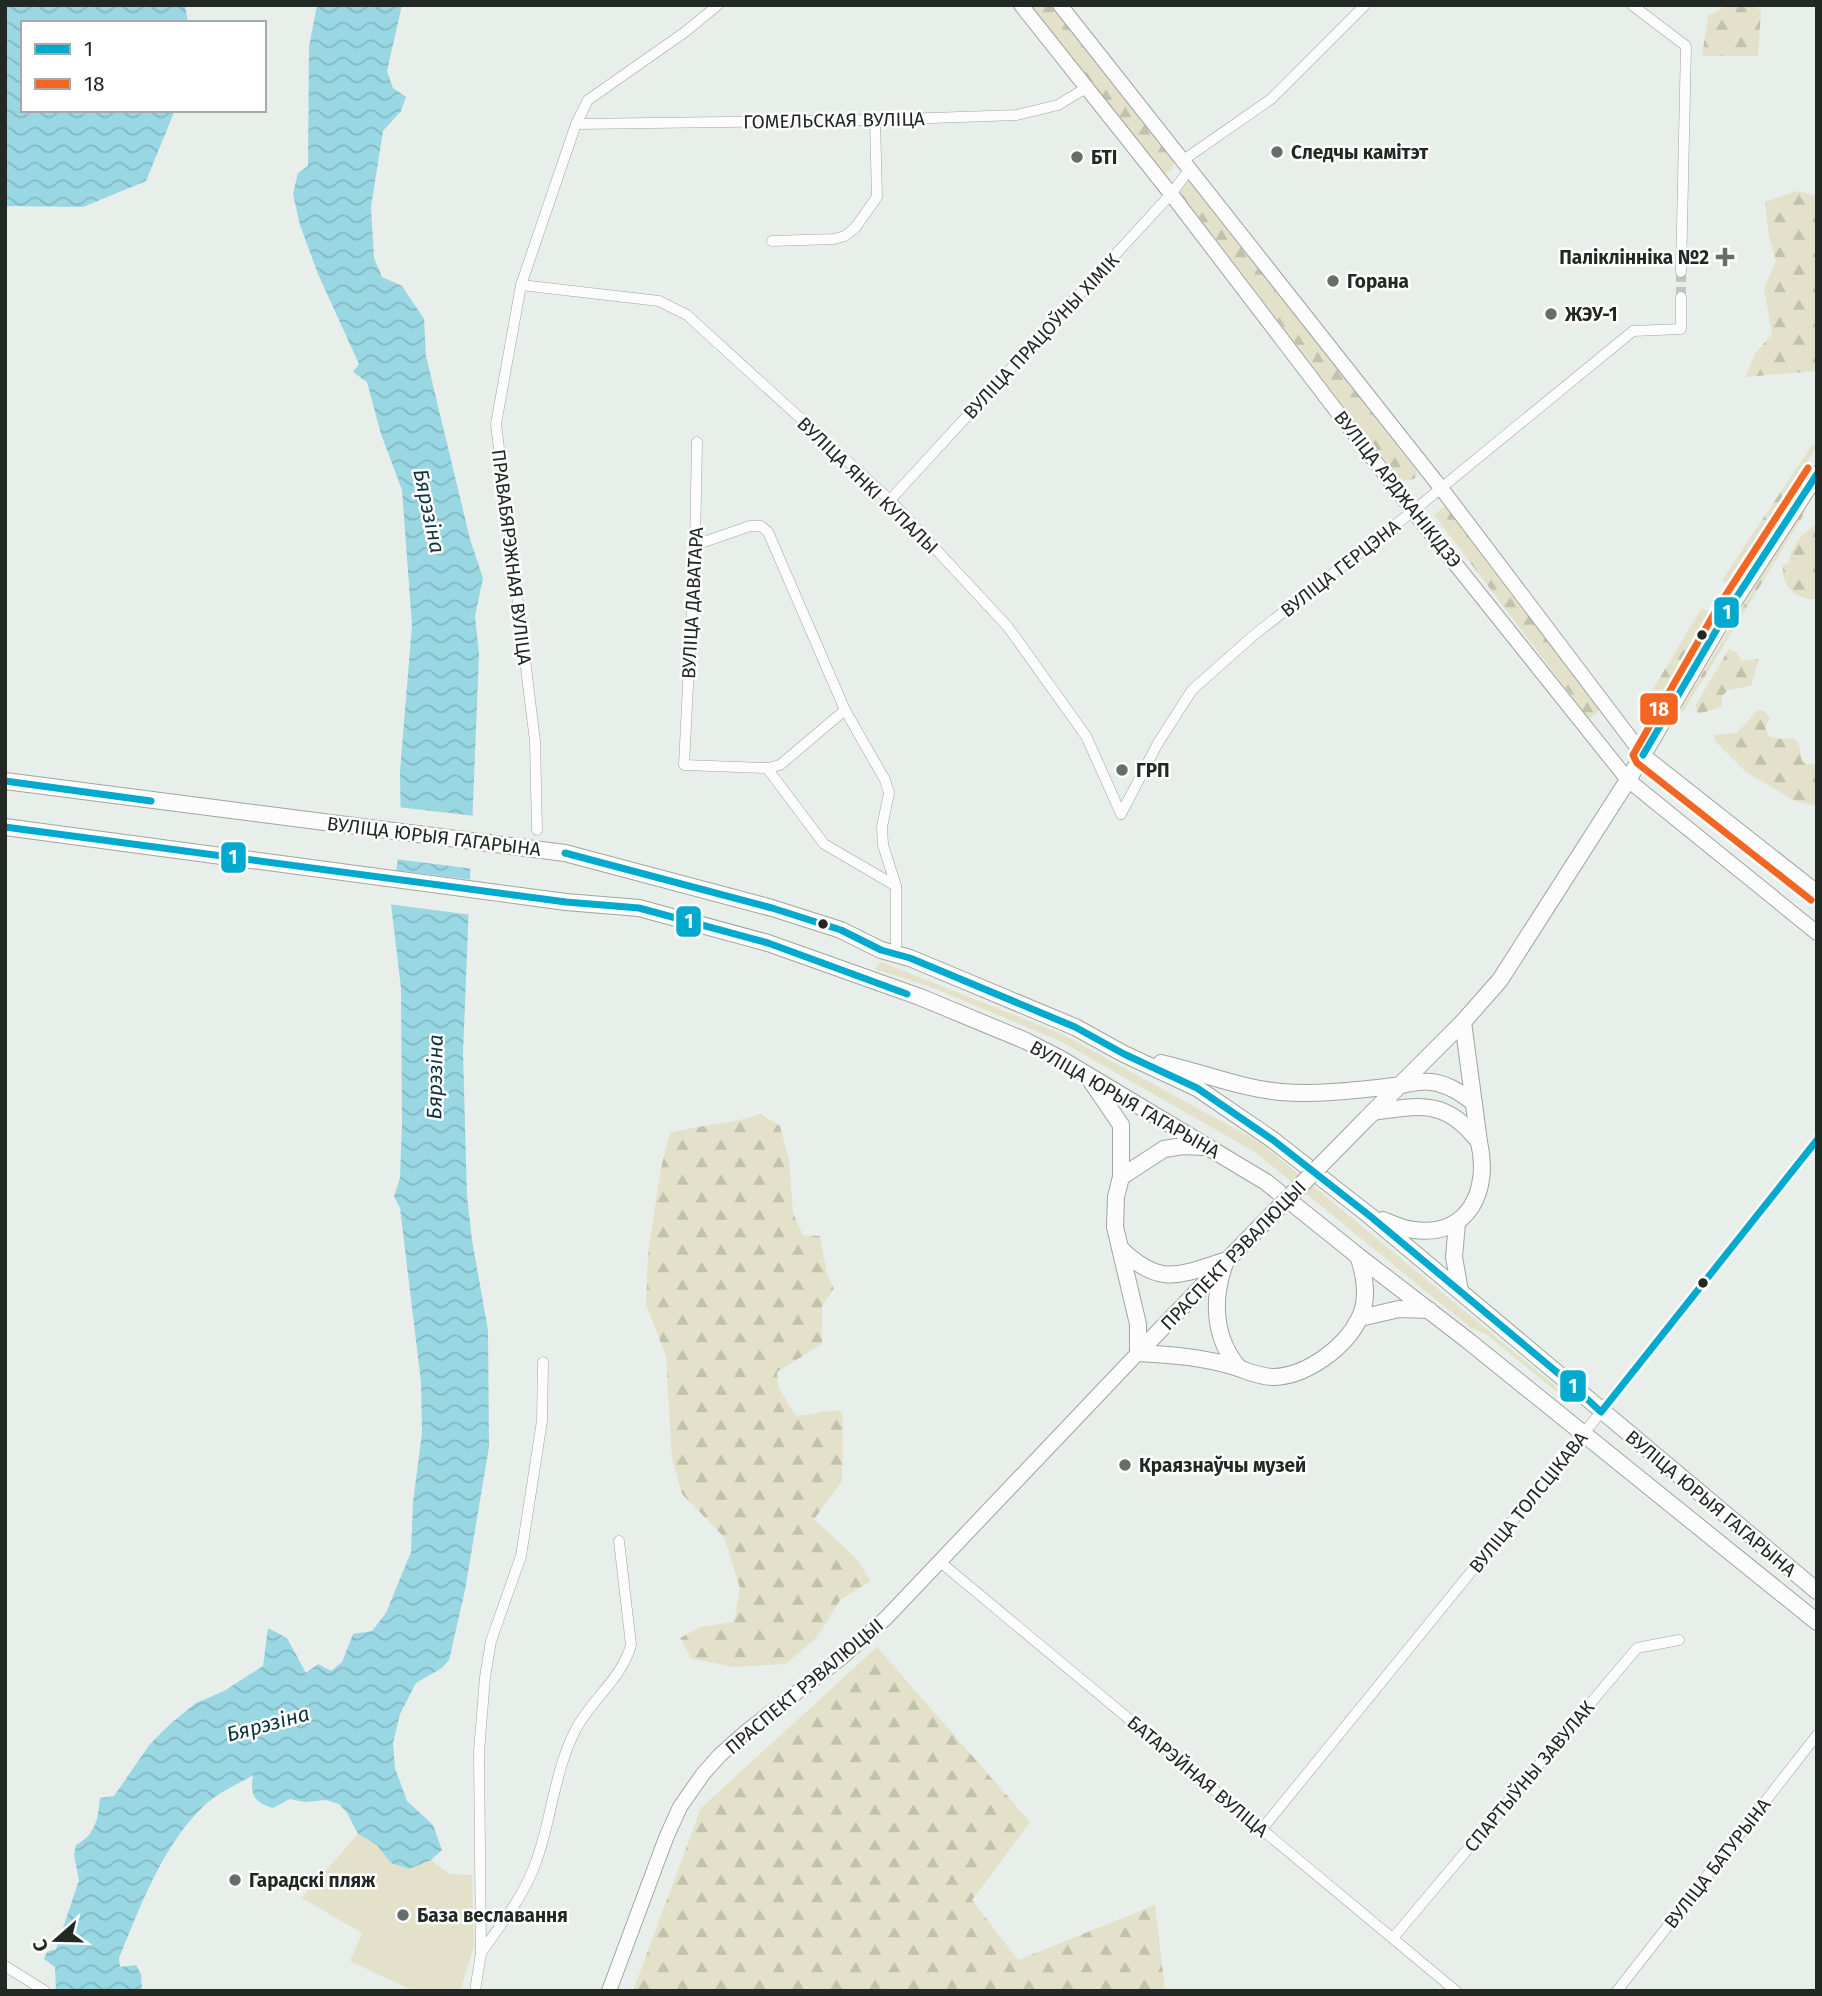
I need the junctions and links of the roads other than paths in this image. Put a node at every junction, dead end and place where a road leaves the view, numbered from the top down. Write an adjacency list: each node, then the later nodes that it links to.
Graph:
1 (718, 5): 8 (street, ПРАВАБЯРЭЖНАЯ ВУЛІЦА)
2 (1021, 5): 6 (main road, ВУЛІЦА АРДЖАНІКІДЗЭ)
3 (1060, 5): 9 (main road, ВУЛІЦА АРДЖАНІКІДЗЭ)
4 (1365, 5): 9 (street, ВУЛІЦА ПРАЦОЎНЫ ХІМІК)
5 (1632, 5): 12 (street)
6 (1087, 88): 7 (street, ГОМЕЛЬСКАЯ ВУЛІЦА); 10 (main road, ВУЛІЦА АРДЖАНІКІДЗЭ)
7 (875, 120): 8 (street, ГОМЕЛЬСКАЯ ВУЛІЦА); 11 (street)
8 (576, 124): 13 (street, ПРАВАБЯРЭЖНАЯ ВУЛІЦА)
9 (1185, 165): 10 (street, ВУЛІЦА ПРАЦОЎНЫ ХІМІК); 17 (main road, ВУЛІЦА АРДЖАНІКІДЗЭ)
10 (1171, 194): 18 (street, ВУЛІЦА ПРАЦОЎНЫ ХІМІК); 19 (main road, ВУЛІЦА АРДЖАНІКІДЗЭ)
11 (772, 241)
12 (1682, 272)
13 (521, 285): 18 (street, ВУЛІЦА ЯНКІ КУПАЛЫ); 28 (street, ПРАВАБЯРЭЖНАЯ ВУЛІЦА)
14 (1681, 297): 17 (street, ВУЛІЦА ГЕРЦЭНА)
15 (697, 442): 20 (street, ВУЛІЦА ДАВАТАРА)
16 (1817, 474): 22 (main road, ПРАСПЕКТ РЭВАЛЮЦЫІ)
17 (1441, 488): 19 (street, ВУЛІЦА ГЕРЦЭНА); 22 (main road, ВУЛІЦА АРДЖАНІКІДЗЭ)
18 (890, 500): 26 (street, ВУЛІЦА ЯНКІ КУПАЛЫ)
19 (1413, 511): 24 (main road, ВУЛІЦА АРДЖАНІКІДЗЭ); 26 (street, ВУЛІЦА ГЕРЦЭНА)
20 (695, 545): 21 (street); 23 (street, ВУЛІЦА ДАВАТАРА)
21 (845, 710): 23 (street); 29 (street)
22 (1643, 755): 24 (main road, ПРАСПЕКТ РЭВАЛЮЦЫІ); 30 (main road, ВУЛІЦА АРДЖАНІКІДЗЭ)
23 (767, 768): 29 (street)
24 (1628, 780): 31 (main road, ВУЛІЦА АРДЖАНІКІДЗЭ); 33 (main road, ПРАСПЕКТ РЭВАЛЮЦЫІ)
25 (5, 781): 32 (main road, ВУЛІЦА ЮРЫЯ ГАГАРЫНА)
26 (1121, 814)
27 (5, 827): 35 (main road, ВУЛІЦА ЮРЫЯ ГАГАРЫНА)
28 (537, 830)
29 (896, 886): 32 (street)
30 (1817, 892)
31 (1817, 933)
32 (896, 954): 34 (main road, ВУЛІЦА ЮРЫЯ ГАГАРЫНА)
33 (1463, 1022): 36 (main road, ПРАСПЕКТ РЭВАЛЮЦЫІ); 37 (main road)
34 (1124, 1054): 36 (main road); 43 (main road, ВУЛІЦА ЮРЫЯ ГАГАРЫНА)
35 (1087, 1075): 41 (main road, ВУЛІЦА ЮРЫЯ ГАГАРЫНА); 42 (main road)
36 (1399, 1086): 37 (main road); 38 (main road, ПРАСПЕКТ РЭВАЛЮЦЫІ)
37 (1474, 1103): 40 (main road)
38 (1370, 1115): 40 (main road); 47 (main road, ПРАСПЕКТ РЭВАЛЮЦЫІ, bridge)
39 (1817, 1140): 54 (street, ВУЛІЦА ТОЛСЦІКАВА)
40 (1479, 1142): 44 (main road)
41 (1206, 1147): 42 (main road); 46 (main road, ВУЛІЦА ЮРЫЯ ГАГАРЫНА)
42 (1121, 1177): 45 (main road)
43 (1370, 1216): 44 (main road); 48 (main road, ВУЛІЦА ЮРЫЯ ГАГАРЫНА)
44 (1457, 1223): 48 (main road)
45 (1121, 1249): 47 (main road); 51 (main road)
46 (1357, 1256): 49 (main road, ВУЛІЦА ЮРЫЯ ГАГАРЫНА); 50 (main road)
47 (1226, 1260): 51 (main road, ПРАСПЕКТ РЭВАЛЮЦЫІ); 53 (main road)
48 (1460, 1291): 54 (main road, ВУЛІЦА ЮРЫЯ ГАГАРЫНА)
49 (1429, 1310): 50 (main road); 55 (main road, ВУЛІЦА ЮРЫЯ ГАГАРЫНА)
50 (1360, 1318): 53 (main road)
51 (1138, 1353): 53 (main road); 57 (main road, ПРАСПЕКТ РЭВАЛЮЦЫІ)
52 (543, 1362): 64 (street)
53 (1239, 1368)
54 (1601, 1412): 55 (street, ВУЛІЦА ТОЛСЦІКАВА); 58 (main road, ВУЛІЦА ЮРЫЯ ГАГАРЫНА)
55 (1583, 1435): 59 (main road, ВУЛІЦА ЮРЫЯ ГАГАРЫНА); 62 (street, ВУЛІЦА ТОЛСЦІКАВА)
56 (619, 1541): 64 (street)
57 (939, 1561): 62 (street, БАТАРЭЙНАЯ ВУЛІЦА); 68 (main road, ПРАСПЕКТ РЭВАЛЮЦЫІ)
58 (1817, 1591)
59 (1817, 1622)
60 (1679, 1640): 63 (street, СПАРТЫЎНЫ ЗАВУЛАК)
61 (1817, 1735): 70 (street, ВУЛІЦА БАТУРЫНА)
62 (1262, 1829): 63 (street, БАТАРЭЙНАЯ ВУЛІЦА)
63 (1393, 1938): 69 (street, БАТАРЭЙНАЯ ВУЛІЦА)
64 (481, 1953): 67 (street)
65 (5, 1966): 66 (street)
66 (45, 1991)
67 (475, 1991)
68 (609, 1991)
69 (1457, 1991)
70 (1617, 1991)

